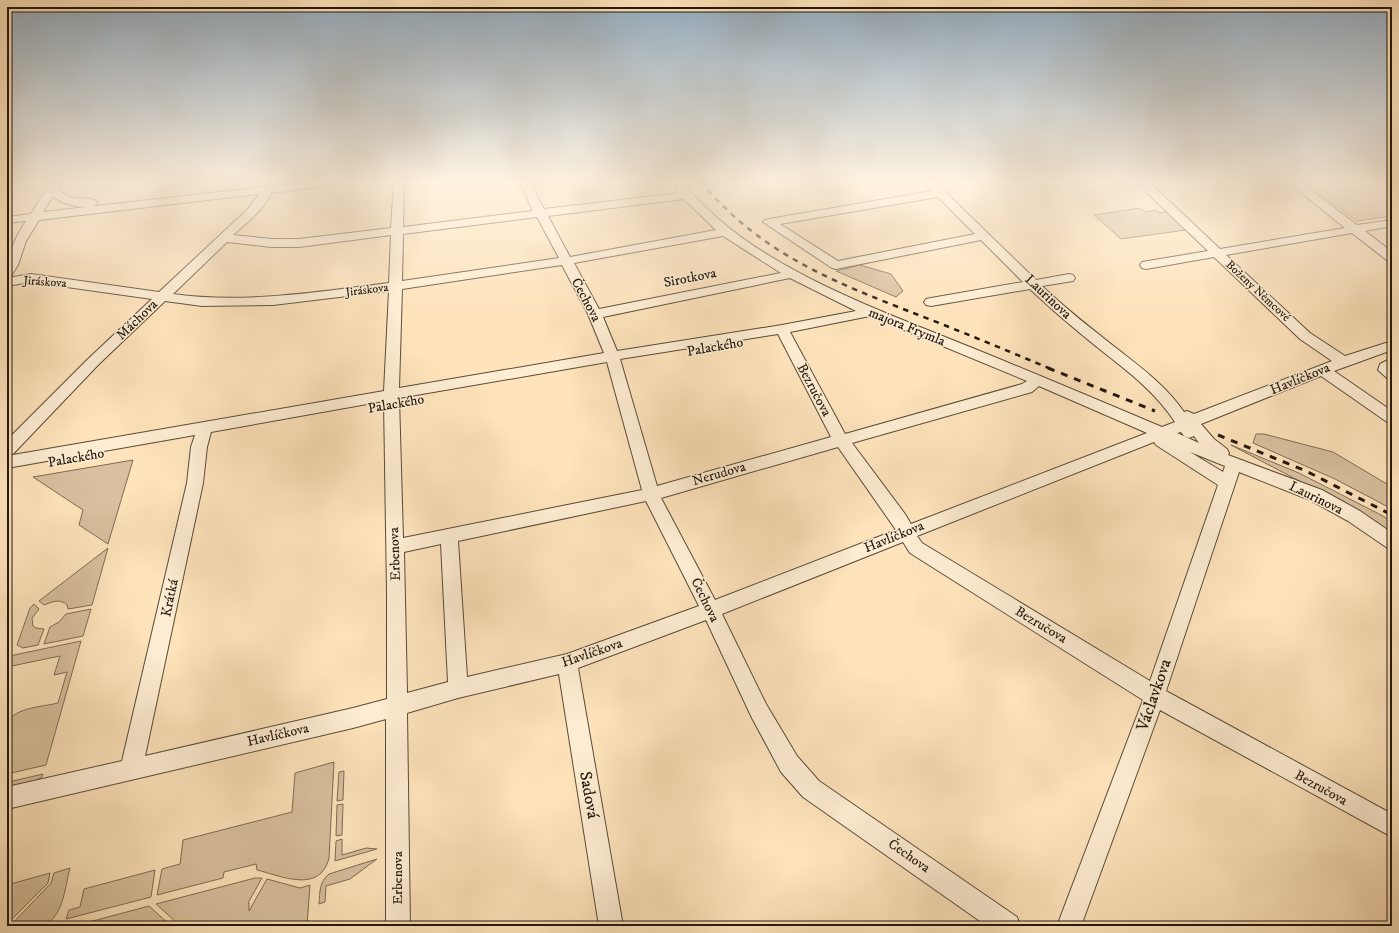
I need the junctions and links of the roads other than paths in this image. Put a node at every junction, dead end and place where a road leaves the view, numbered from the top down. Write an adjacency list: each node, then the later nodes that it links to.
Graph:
1 (29, 226): 18 (street)
2 (44, 226): 18 (street)
3 (237, 226): 17 (street, Máchova)
4 (397, 226): 14 (street, Erbenova)
5 (441, 226): 14 (street)
6 (548, 226): 21 (street, Čechova)
7 (718, 226): 15 (street, majora Frymla)
8 (775, 226): 16 (street)
9 (974, 226): 16 (street, Laurinova)
10 (1188, 226): 19 (street, Boženy Němcové)
11 (1349, 226): 13 (street)
12 (1383, 226): 13 (street)
13 (1355, 230): 19 (street); 20 (street)
14 (397, 231): 17 (street); 28 (street, Erbenova)
15 (725, 232): 21 (street, Jiráskova); 24 (street, majora Frymla)
16 (985, 236): 27 (street, Laurinova)
17 (225, 238): 29 (street, Máchova)
18 (20, 241): 23 (street)
19 (1217, 253): 22 (street); 36 (street, Boženy Němcové)
20 (1392, 258)
21 (566, 261): 28 (street, Jiráskova); 32 (street, Čechova)
22 (1146, 265)
23 (7, 273)
24 (790, 273): 31 (street, majora Frymla); 32 (street, Sirotkova)
25 (1069, 278): 27 (street)
26 (7, 282): 29 (street, Jiráskova)
27 (1034, 285): 30 (street); 39 (street, Laurinova)
28 (396, 286): 29 (street, Jiráskova); 42 (street, Erbenova)
29 (163, 296): 51 (street, Máchova)
30 (931, 302)
31 (868, 311): 33 (street, Palackého); 41 (street, majora Frymla)
32 (595, 314): 35 (street, Čechova)
33 (782, 329): 35 (street, Palackého); 50 (street, Bezručova)
34 (1392, 345): 36 (street, Havlíčkova)
35 (613, 361): 42 (street, Palackého); 58 (street, Čechova)
36 (1343, 362): 38 (street, Havlíčkova)
37 (1392, 363): 40 (street)
38 (1323, 370): 44 (street, Havlíčkova); 45 (street)
39 (1140, 374): 43 (street, Laurinova); 48 (street)
40 (1392, 375)
41 (1038, 380): 48 (street, majora Frymla); 50 (street, Nerudova)
42 (392, 399): 47 (street, Palackého); 62 (street, Erbenova)
43 (1172, 401): 44 (street); 46 (street)
44 (1211, 415): 46 (street, Havlíčkova); 49 (street)
45 (1392, 418)
46 (1187, 423): 48 (street, Havlíčkova); 49 (street); 52 (street)
47 (203, 432): 53 (street, Palackého); 55 (street, Palackého); 68 (street, Krátká)
48 (1158, 434): 52 (street); 57 (street); 59 (street, Havlíčkova)
49 (1201, 436): 56 (street)
50 (840, 439): 58 (street, Nerudova); 59 (street, Bezručova)
51 (7, 450)
52 (1215, 456): 54 (street, Laurinova)
53 (7, 462)
54 (1234, 463): 56 (street, Laurinova); 57 (street, Václavkova)
55 (7, 470)
56 (1252, 470): 61 (street, Laurinova)
57 (1227, 483): 66 (street, Václavkova)
58 (651, 494): 60 (street, Nerudova); 63 (street, Čechova)
59 (907, 532): 63 (street, Havlíčkova); 66 (street, Bezručova)
60 (449, 535): 62 (street, Nerudova); 65 (street)
61 (1392, 542)
62 (394, 547): 67 (street, Erbenova)
63 (710, 610): 64 (street, Havlíčkova); 73 (street, Čechova)
64 (567, 664): 65 (street, Havlíčkova); 72 (street, Sadová)
65 (458, 689): 67 (street, Havlíčkova)
66 (1155, 695): 70 (street, Bezručova); 74 (street, Václavkova)
67 (396, 706): 68 (street, Havlíčkova); 71 (street, Erbenova)
68 (131, 769): 69 (street, Havlíčkova)
69 (7, 798)
70 (1392, 826)
71 (398, 926)
72 (611, 926)
73 (1008, 926)
74 (1069, 926)

